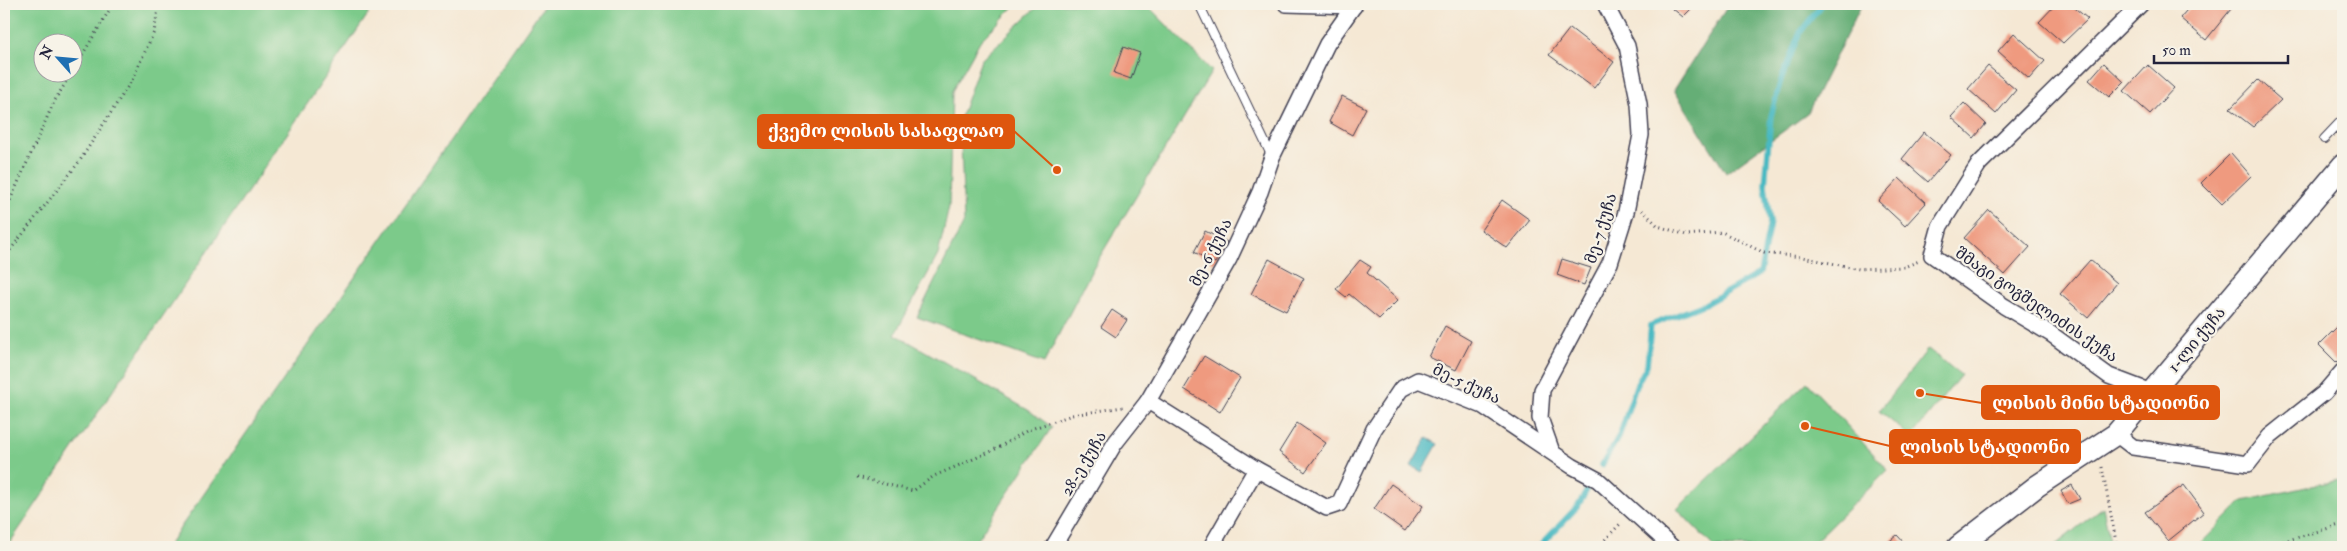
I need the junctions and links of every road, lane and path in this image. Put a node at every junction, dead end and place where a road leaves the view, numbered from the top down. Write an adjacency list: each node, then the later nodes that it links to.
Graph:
1 (113, 4): 8 (path)
2 (159, 4): 17 (path)
3 (1199, 4): 12 (lane)
4 (1286, 4): 7 (street)
5 (1606, 4): 14 (street, მე-7 ქუჩა)
6 (2141, 4): 16 (street, შმაგი გოგშელიძის ქუჩა)
7 (1355, 5): 12 (street, მე-6 ქუჩა)
8 (82, 55)
9 (66, 82): 15 (path)
10 (2343, 119): 11 (lane)
11 (2324, 139)
12 (1272, 157): 20 (street, მე-6 ქუჩა)
13 (2343, 165): 19 (main road, 1-ლი ქუჩა)
14 (1629, 197): 16 (path); 23 (street, მე-7 ქუჩა)
15 (4, 214)
16 (1932, 255): 19 (street, შმაგი გოგშელიძის ქუჩა)
17 (4, 258)
18 (2343, 371): 21 (street)
19 (2151, 392): 21 (main road, 1-ლი ქუჩა)
20 (1148, 401): 24 (street); 25 (path); 28 (street, 28-ე ქუჩა)
21 (2116, 434): 22 (main road, 1-ლი ქუჩა)
22 (2098, 447): 32 (main road, 1-ლი ქუჩა); 33 (path)
23 (1552, 452): 24 (street, მე-5 ქუჩა); 26 (street, მე-5 ქუჩა)
24 (1256, 469): 29 (street)
25 (857, 477)
26 (1633, 510): 30 (path); 31 (street, მე-5 ქუჩა)
27 (2343, 524): 34 (path)
28 (1053, 547)
29 (1211, 547)
30 (1598, 547)
31 (1672, 547)
32 (1958, 547)
33 (2117, 547)
34 (2264, 547)

